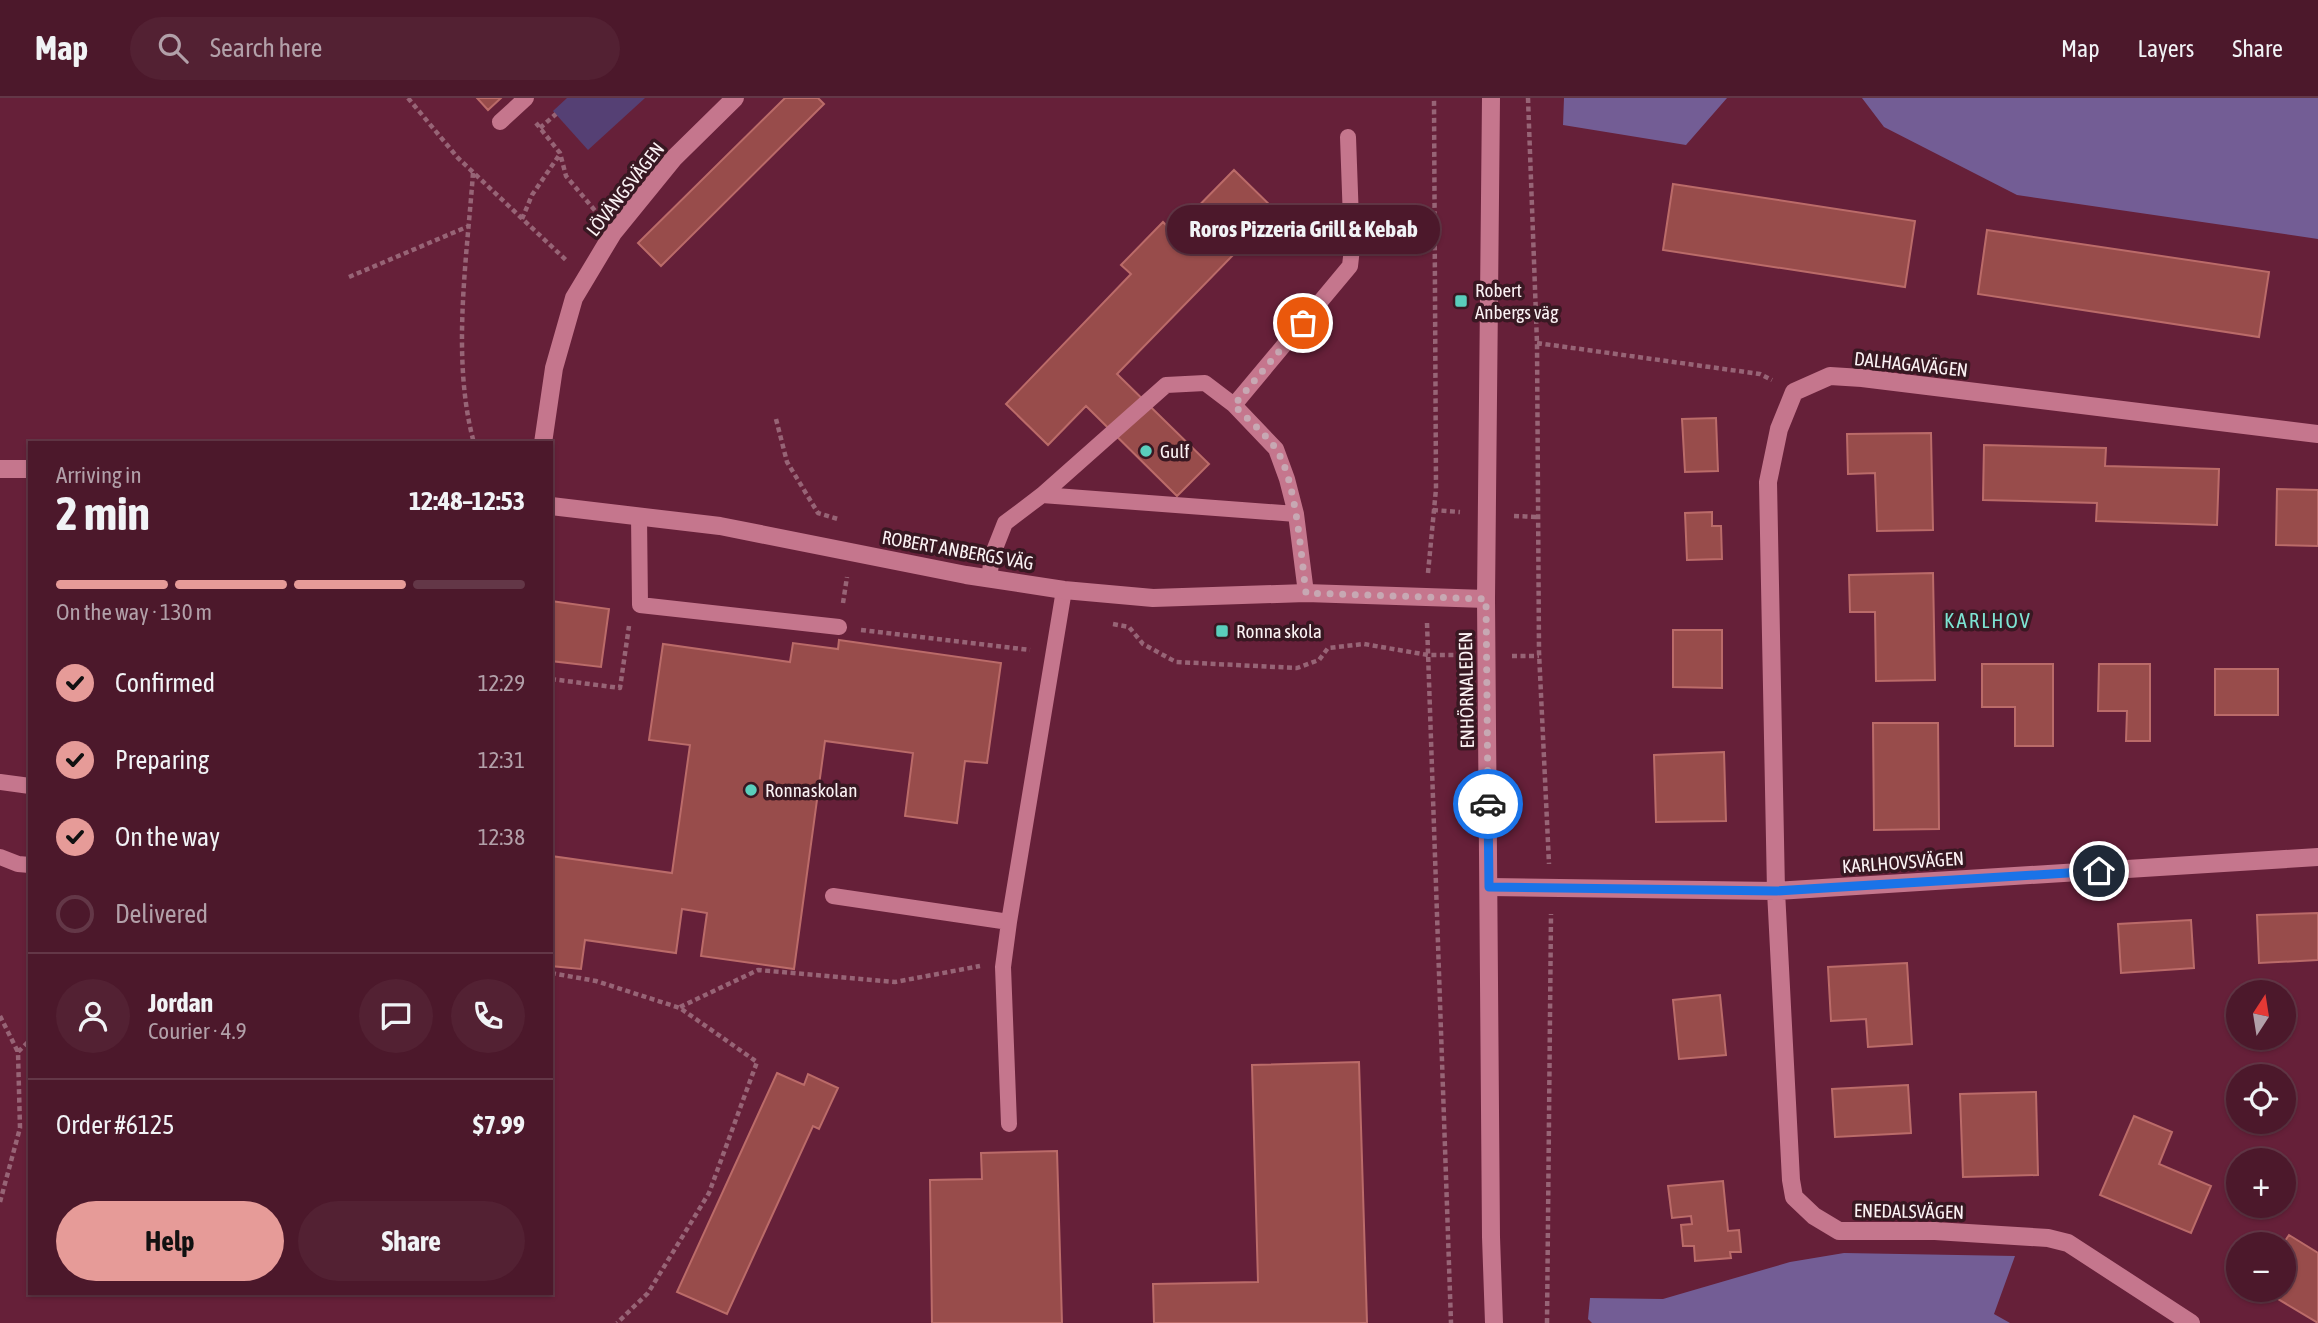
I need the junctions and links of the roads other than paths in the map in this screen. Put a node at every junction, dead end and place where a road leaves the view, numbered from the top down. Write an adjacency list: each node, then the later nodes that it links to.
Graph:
1 (735, 98): 8 (street, LÖVÄNGSVÄGEN)
2 (1491, 98): 18 (street, ENHÖRNALEDEN)
3 (523, 101): 4 (lane)
4 (500, 122)
5 (1348, 137): 6 (lane)
6 (1234, 405): 11 (lane); 13 (lane)
7 (2318, 434): 26 (street, DALHAGAVÄGEN)
8 (543, 441)
9 (0, 468): 10 (street)
10 (28, 469)
11 (1042, 495): 13 (lane); 15 (lane)
12 (553, 506): 14 (street, ROBERT ANBERGS VÄG)
13 (1296, 514): 17 (lane)
14 (639, 516): 15 (street, ROBERT ANBERGS VÄG); 19 (lane)
15 (989, 579): 16 (street, ROBERT ANBERGS VÄG)
16 (1064, 590): 17 (street, ROBERT ANBERGS VÄG); 28 (lane)
17 (1306, 593): 18 (street, ROBERT ANBERGS VÄG)
18 (1486, 599): 25 (street, ENHÖRNALEDEN)
19 (839, 627)
20 (0, 782): 21 (lane)
21 (28, 786)
22 (0, 857): 24 (lane)
23 (2318, 857): 26 (street, KARLHOVSVÄGEN)
24 (28, 865)
25 (1489, 887): 26 (street, KARLHOVSVÄGEN); 30 (street, ENHÖRNALEDEN)
26 (1776, 891): 31 (street, ENEDALSVÄGEN)
27 (833, 896): 28 (lane)
28 (1009, 922): 29 (lane)
29 (1009, 1124)
30 (1494, 1323)
31 (2191, 1323)

